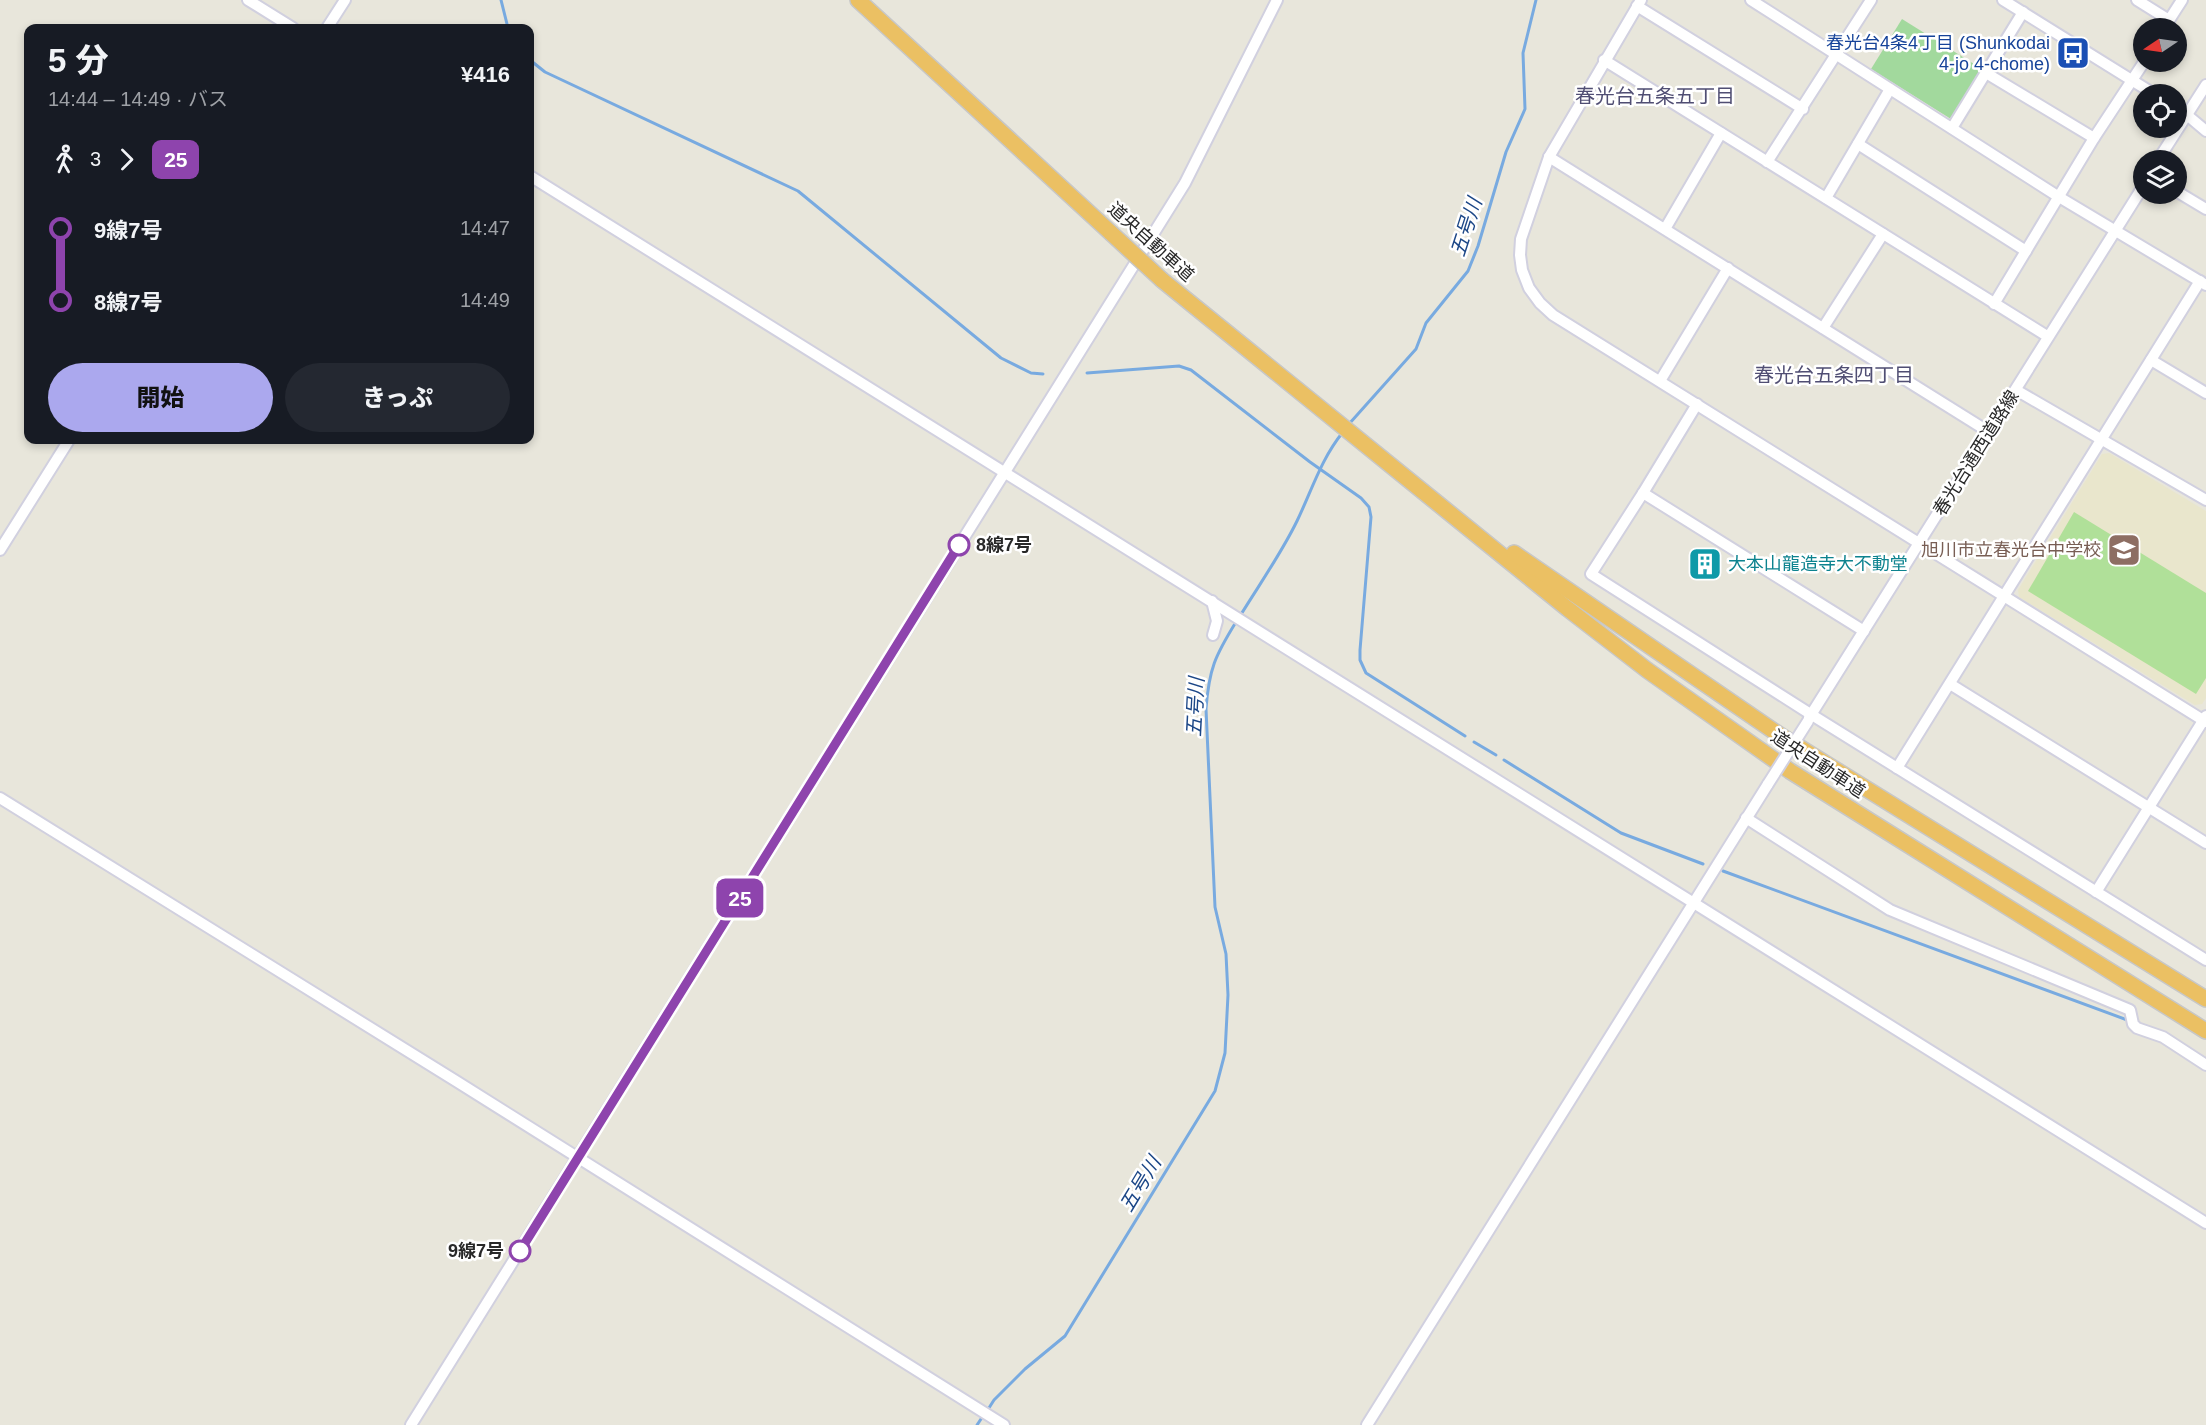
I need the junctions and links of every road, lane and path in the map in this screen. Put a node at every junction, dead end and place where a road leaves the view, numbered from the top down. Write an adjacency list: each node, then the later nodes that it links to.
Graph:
1 (248, 0): 14 (street)
2 (345, 0): 15 (street)
3 (858, 0): 58 (highway, 道央自動車道, bridge)
4 (1277, 0): 56 (street)
5 (1751, 0): 16 (street)
6 (1871, 0): 16 (street)
7 (2003, 0): 11 (street)
8 (2137, 0): 12 (street)
9 (2182, 0): 13 (street)
10 (1639, 3): 17 (street); 24 (street)
11 (2023, 12): 19 (street); 20 (street)
12 (2160, 18)
13 (2171, 18)
14 (287, 24)
15 (330, 24)
16 (1837, 55): 23 (street); 24 (street)
17 (1604, 60): 28 (street); 31 (street)
18 (2137, 72): 20 (street)
19 (1986, 73): 26 (street); 29 (street)
20 (2132, 80): 21 (street); 29 (street)
21 (2138, 84)
22 (2206, 85): 25 (street)
23 (1890, 89): 26 (street); 30 (street)
24 (1803, 109): 32 (street)
25 (2187, 115): 27 (street)
26 (1952, 128): 34 (street)
27 (2206, 131)
28 (1721, 133): 32 (street); 39 (street)
29 (2094, 138): 34 (street)
30 (1857, 144): 35 (street); 42 (street)
31 (1549, 157): 39 (street); 49 (street)
32 (1767, 162): 35 (street)
33 (534, 178): 56 (street)
34 (2058, 197): 40 (street); 42 (street)
35 (1826, 198): 41 (street)
36 (2187, 198): 38 (street)
37 (2133, 202): 40 (street, 春光台通西道路線)
38 (2206, 209)
39 (1665, 229): 43 (street)
40 (2115, 231): 44 (street); 47 (street, 春光台通西道路線)
41 (1883, 234): 45 (street); 46 (street)
42 (2026, 250): 45 (street)
43 (1728, 268): 46 (street); 49 (street)
44 (2203, 283): 48 (street)
45 (1994, 304): 47 (street)
46 (1823, 328): 53 (street)
47 (2048, 336): 50 (street, 春光台通西道路線)
48 (2151, 360): 51 (street); 54 (street)
49 (1660, 381): 52 (street)
50 (2016, 390): 53 (street, 春光台通西道路線); 54 (street)
51 (2206, 393)
52 (1696, 404): 57 (street); 60 (street)
53 (1989, 432): 60 (street, 春光台通西道路線)
54 (2102, 438): 59 (street); 62 (street)
55 (66, 444): 61 (street)
56 (1004, 472): 63 (street); 80 (street)
57 (1643, 493): 64 (street); 67 (street)
58 (1432, 497): 77 (highway, 道央自動車道); 78 (highway, 道央自動車道)
59 (2206, 500)
60 (1918, 544): 62 (street); 64 (street, 春光台通西道路線)
61 (0, 550)
62 (2004, 597): 66 (street); 68 (street)
63 (1212, 601): 65 (street); 75 (street)
64 (1864, 631): 67 (street, 春光台通西道路線)
65 (1213, 635)
66 (1950, 684): 69 (street); 71 (street)
67 (1810, 718): 69 (street); 72 (street, 春光台通西道路線, bridge)
68 (2205, 720): 71 (street)
69 (1897, 768): 74 (street)
70 (0, 798): 80 (street)
71 (2149, 807): 73 (street); 74 (street)
72 (1746, 818): 75 (street, 春光台通西道路線); 79 (street)
73 (2206, 843)
74 (2096, 892): 76 (street)
75 (1693, 901): 81 (street); 84 (street, 春光台通西道路線)
76 (2206, 960)
77 (2206, 999)
78 (2206, 1031)
79 (2206, 1065)
80 (578, 1159): 82 (street); 83 (street)
81 (2206, 1223)
82 (411, 1425)
83 (1004, 1425)
84 (1366, 1425)

